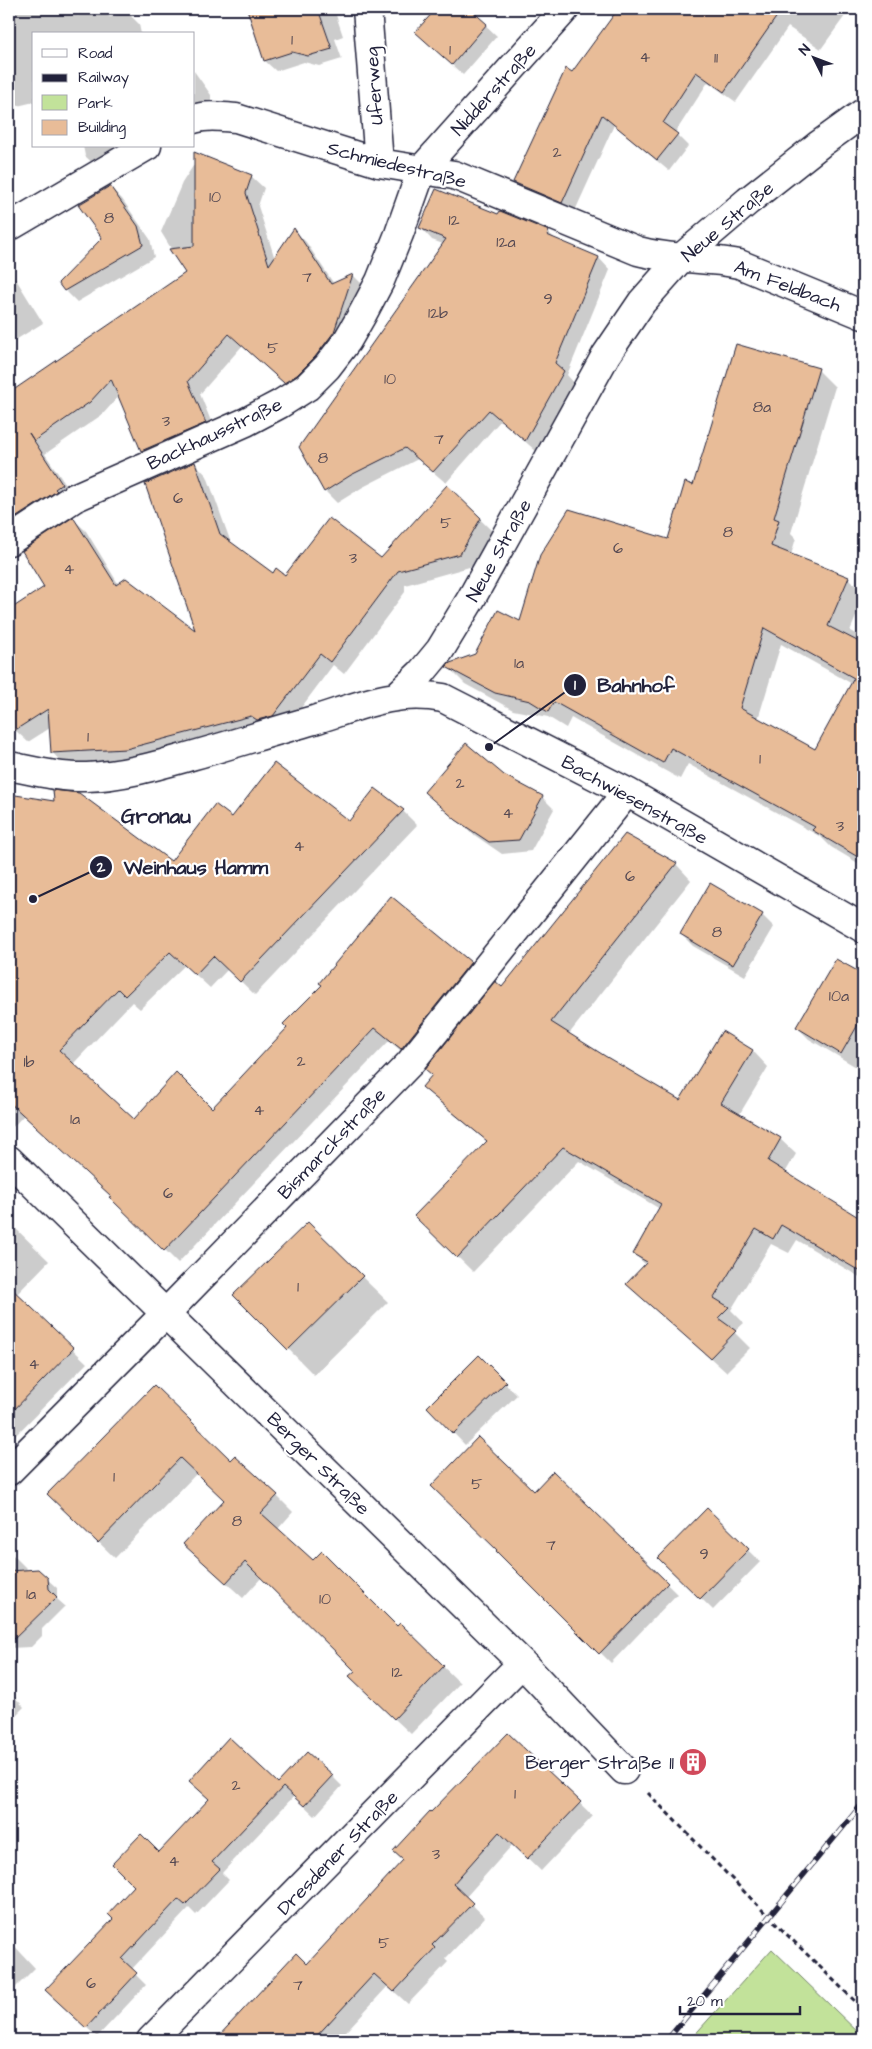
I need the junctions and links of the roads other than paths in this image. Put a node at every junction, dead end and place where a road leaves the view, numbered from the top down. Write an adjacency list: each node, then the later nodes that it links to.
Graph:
1 (367, 9): 6 (street, Uferweg)
2 (565, 9): 7 (street, Nidderstraße)
3 (863, 113): 9 (street, Neue Straße)
4 (195, 120): 6 (street, Schmiedestraße)
5 (144, 148): 8 (street)
6 (379, 163): 7 (street, Schmiedestraße)
7 (422, 169): 9 (street, Schmiedestraße); 11 (street, Backhausstraße)
8 (9, 227)
9 (681, 258): 10 (street, Am Feldbach); 12 (street, Neue Straße)
10 (863, 315)
11 (9, 541)
12 (398, 695): 13 (street, Neue Straße); 14 (street, Bachwiesenstraße)
13 (9, 766)
14 (628, 792): 15 (street, Bachwiesenstraße); 17 (street, Bismarckstraße)
15 (863, 928)
16 (9, 1160): 17 (street, Berger Straße)
17 (166, 1313): 18 (street, Bismarckstraße); 19 (street, Berger Straße)
18 (9, 1471)
19 (522, 1663): 20 (street, Berger Straße); 21 (street, Dresdener Straße)
20 (624, 1770)
21 (152, 2040)

